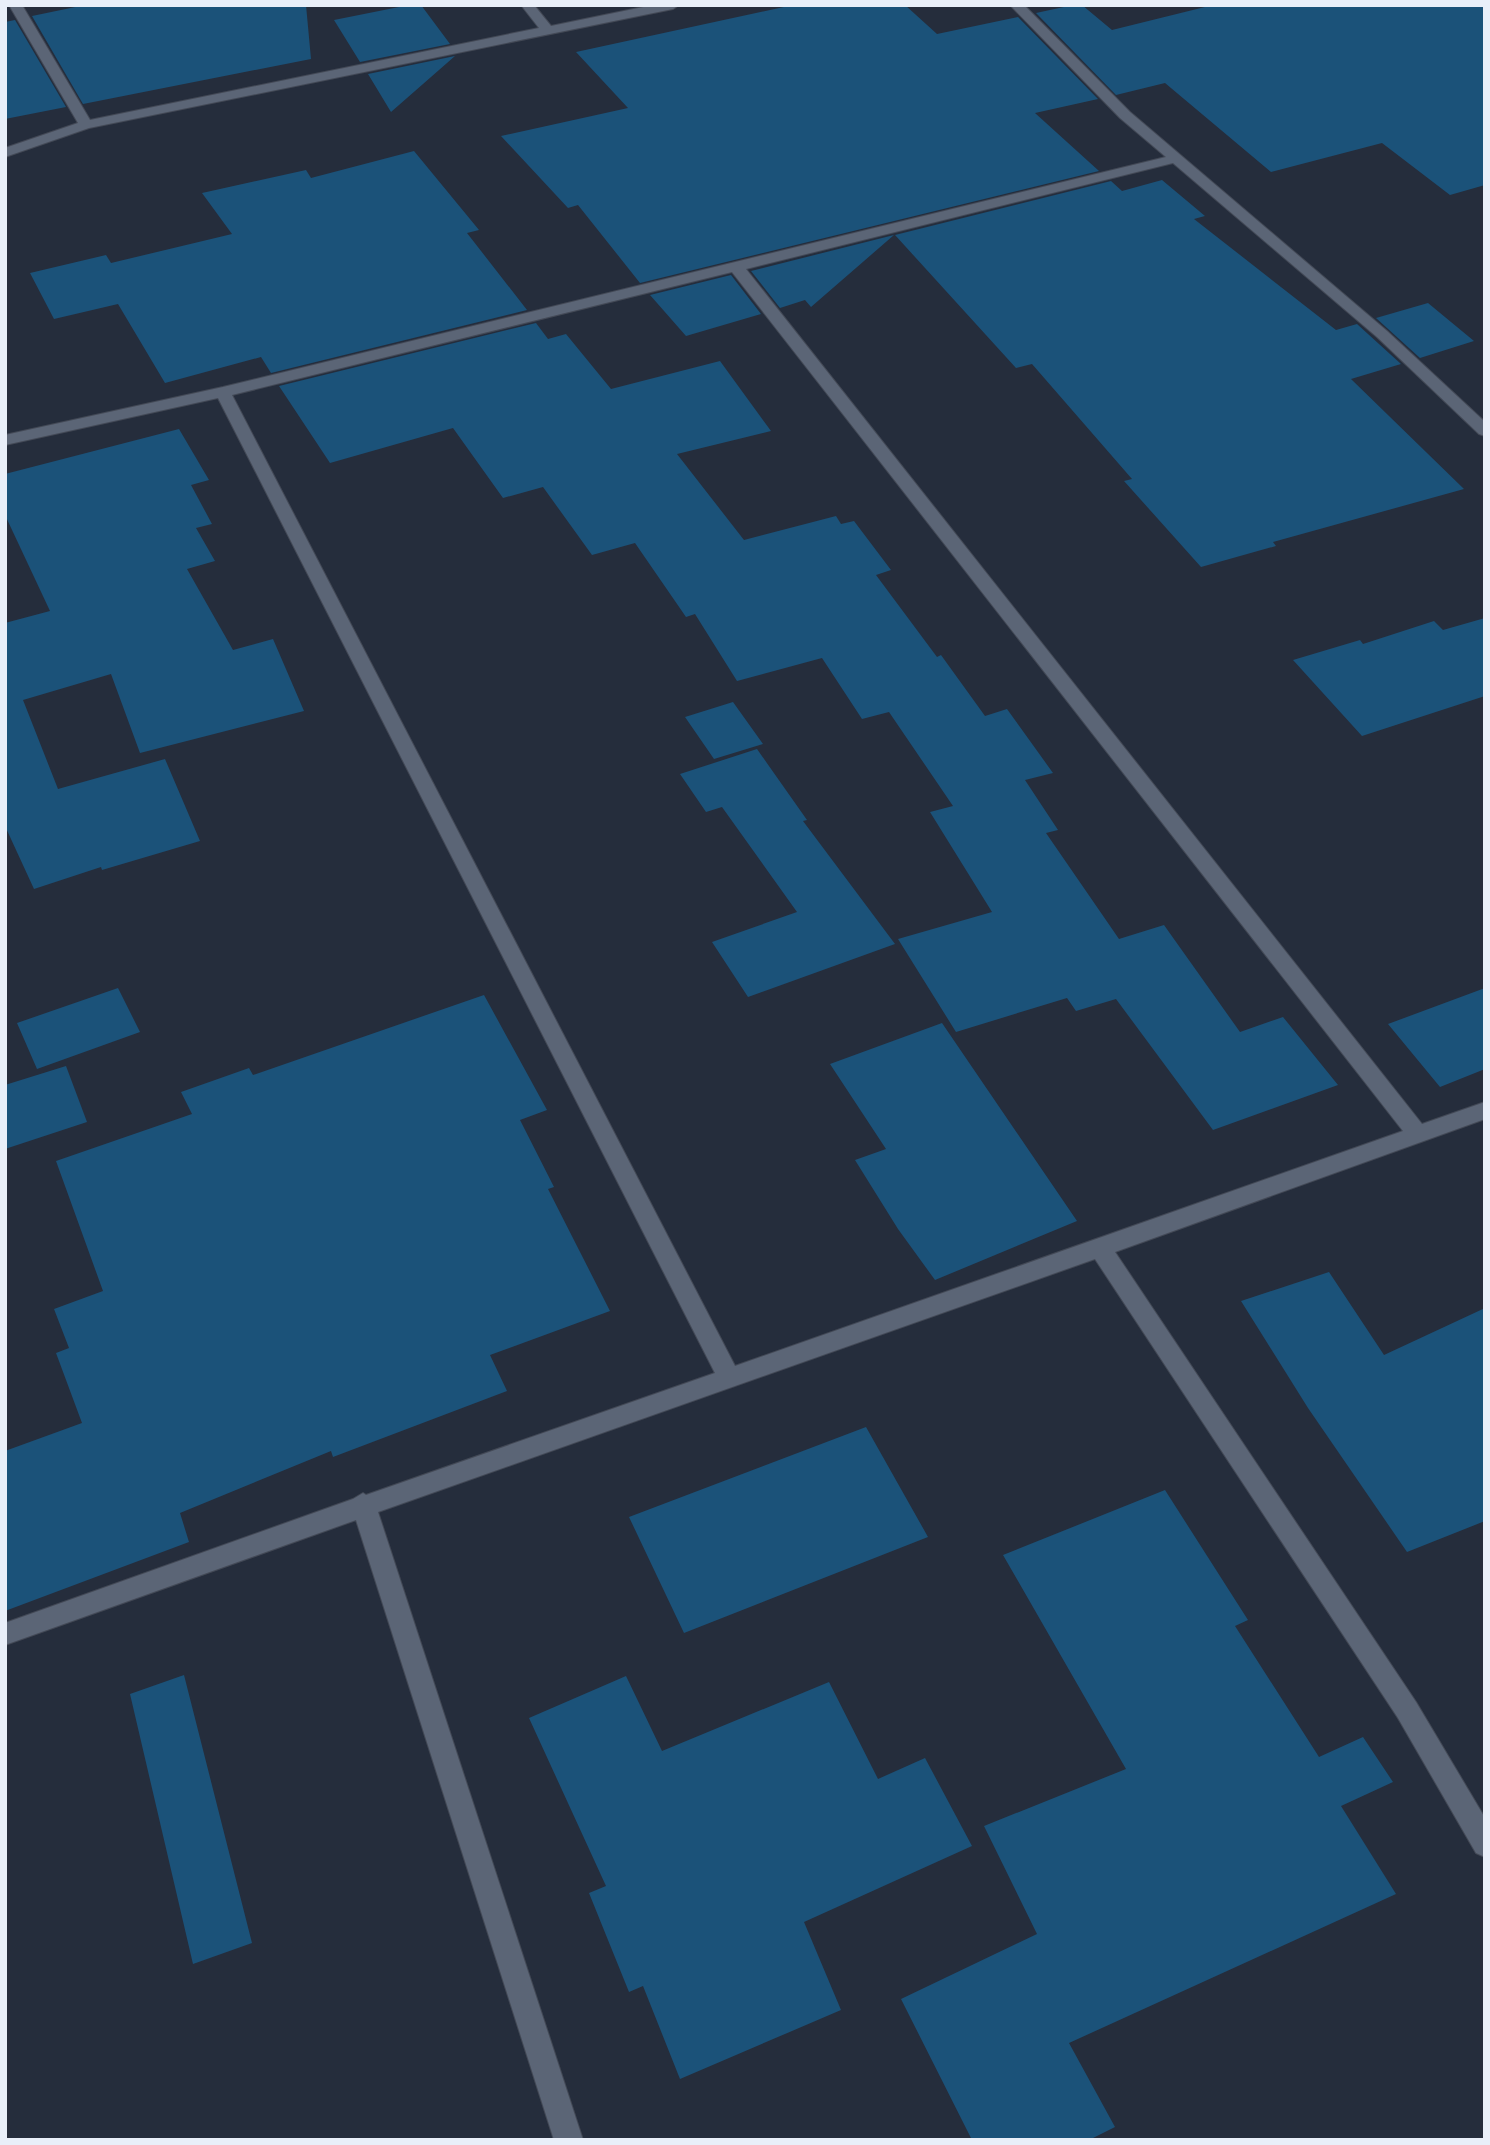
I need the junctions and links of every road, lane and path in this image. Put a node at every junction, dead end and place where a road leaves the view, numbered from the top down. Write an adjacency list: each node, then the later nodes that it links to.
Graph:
1 (15, 5): 6 (street)
2 (527, 5): 5 (street)
3 (673, 5): 5 (street)
4 (1017, 5): 8 (street)
5 (548, 31): 6 (street)
6 (86, 125): 7 (street)
7 (5, 152)
8 (1174, 159): 9 (street); 11 (street)
9 (736, 267): 10 (street); 14 (street)
10 (223, 392): 12 (street); 16 (street)
11 (1485, 431)
12 (5, 440)
13 (1485, 1110): 14 (street)
14 (1418, 1134): 15 (street)
15 (1101, 1249): 16 (street); 19 (street)
16 (729, 1377): 17 (street)
17 (363, 1504): 18 (street); 20 (street)
18 (5, 1634)
19 (1485, 1844)
20 (569, 2140)

